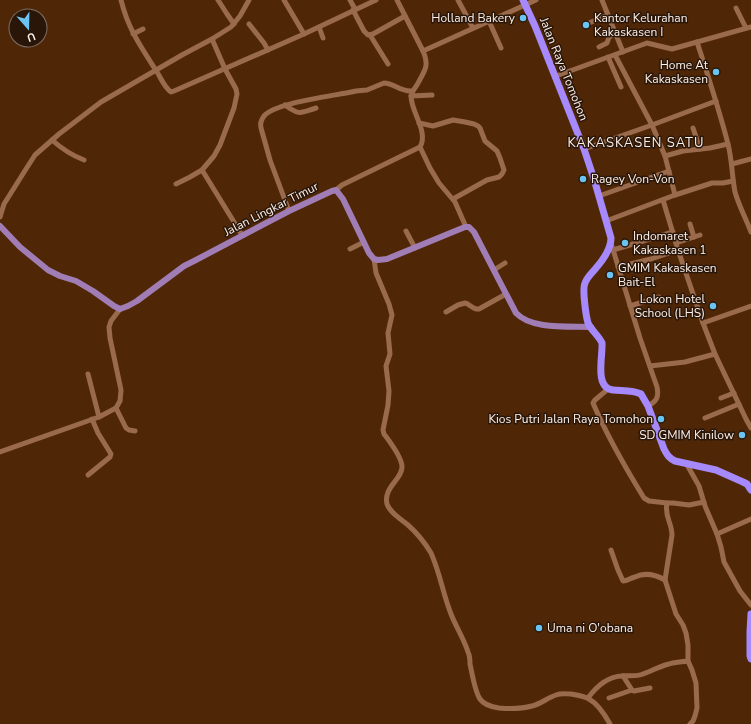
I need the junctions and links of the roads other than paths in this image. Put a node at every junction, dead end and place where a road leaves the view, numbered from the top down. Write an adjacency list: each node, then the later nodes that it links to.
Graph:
1 (121, 0): 24 (street)
2 (218, 0): 18 (street)
3 (249, 0): 18 (street)
4 (284, 0): 25 (street)
5 (350, 0): 13 (street)
6 (376, 0): 13 (street)
7 (397, 0): 15 (street)
8 (458, 0): 22 (street)
9 (536, 0): 11 (street)
10 (602, 0): 14 (street)
11 (524, 3): 16 (street); 41 (highway, Jalan Raya Tomohon)
12 (736, 8): 21 (street)
13 (354, 10): 20 (street); 27 (street)
14 (608, 15): 17 (street); 26 (street)
15 (405, 16): 27 (street); 34 (street)
16 (489, 21): 22 (street); 32 (street)
17 (589, 23)
18 (234, 24): 29 (street)
19 (249, 24): 33 (street)
20 (319, 27): 25 (street); 28 (street)
21 (749, 27): 30 (street)
22 (472, 28): 34 (street)
23 (143, 29): 24 (street)
24 (133, 34): 40 (street)
25 (304, 34): 33 (street)
26 (616, 34): 31 (street); 35 (street)
27 (370, 35): 38 (street)
28 (323, 38)
29 (212, 39): 39 (street); 40 (street)
30 (697, 42): 35 (street); 45 (street)
31 (599, 47)
32 (502, 48)
33 (268, 50): 39 (street)
34 (423, 51): 43 (street)
35 (623, 52): 36 (street)
36 (615, 55): 37 (street); 49 (street)
37 (608, 57): 41 (street); 42 (street)
38 (388, 64)
39 (225, 69): 40 (street); 60 (street)
40 (156, 70): 51 (street)
41 (556, 76): 54 (highway, Jalan Raya Tomohon)
42 (621, 87)
43 (412, 94): 44 (street); 46 (street); 48 (street)
44 (432, 95)
45 (716, 101): 49 (street); 52 (street)
46 (285, 105): 47 (street); 69 (street)
47 (316, 108)
48 (419, 123): 53 (street); 67 (street)
49 (652, 125): 54 (street); 56 (street)
50 (693, 128): 55 (street)
51 (52, 140): 58 (street); 70 (street)
52 (728, 144): 55 (street); 59 (street)
53 (420, 147): 64 (street); 67 (street)
54 (584, 149): 66 (highway, Jalan Raya Tomohon)
55 (700, 149): 56 (street)
56 (665, 156): 61 (street)
57 (751, 159): 59 (street)
58 (84, 160)
59 (732, 164): 62 (street)
60 (202, 170): 63 (street); 78 (street)
61 (669, 171): 65 (street); 66 (street)
62 (733, 181): 65 (street); 77 (street)
63 (176, 184)
64 (336, 190): 69 (main road, Jalan Lingkar Timur); 81 (main road, Jalan Lingkar Timur)
65 (675, 195): 68 (street)
66 (599, 196): 71 (highway, Jalan Raya Tomohon)
67 (453, 199): 74 (street)
68 (663, 200): 71 (street); 76 (street)
69 (289, 211): 78 (main road, Jalan Lingkar Timur)
70 (0, 216)
71 (606, 221): 83 (highway, Jalan Raya Tomohon)
72 (690, 224): 80 (street)
73 (0, 226): 95 (main road)
74 (466, 227): 84 (main road); 90 (main road)
75 (406, 231): 84 (street)
76 (672, 232): 82 (street); 83 (street)
77 (751, 232)
78 (242, 235): 95 (main road, Jalan Lingkar Timur)
79 (700, 235): 80 (street)
80 (694, 237): 82 (street)
81 (364, 242): 85 (street); 87 (main road, Jalan Lingkar Timur)
82 (676, 243): 86 (street)
83 (612, 247): 89 (street); 98 (highway)
84 (415, 248): 87 (main road)
85 (350, 249)
86 (678, 250): 89 (street); 97 (street)
87 (374, 259): 130 (street)
88 (505, 263): 90 (street)
89 (618, 267): 93 (street)
90 (494, 270): 91 (main road)
91 (506, 294): 96 (street); 98 (main road)
92 (660, 297): 93 (street)
93 (630, 306): 100 (street)
94 (751, 306): 97 (street)
95 (120, 309): 107 (street)
96 (446, 312)
97 (703, 323): 99 (street)
98 (591, 327): 102 (highway)
99 (715, 354): 100 (street); 103 (street)
100 (650, 366): 106 (street)
101 (88, 374): 108 (street)
102 (608, 388): 106 (highway); 118 (street)
103 (734, 393): 104 (street); 105 (street)
104 (721, 398)
105 (739, 404): 109 (street); 111 (street)
106 (648, 406): 114 (highway)
107 (116, 408): 108 (street); 112 (street)
108 (99, 417): 110 (street)
109 (705, 418)
110 (92, 419): 113 (street); 115 (street)
111 (751, 428)
112 (135, 431)
113 (0, 452)
114 (686, 463): 116 (highway); 117 (street)
115 (88, 475)
116 (751, 490)
117 (704, 502): 118 (street); 120 (street)
118 (667, 503): 122 (street)
119 (751, 519): 120 (street)
120 (717, 534): 123 (street)
121 (611, 550): 122 (street)
122 (666, 580): 126 (street)
123 (751, 605)
124 (751, 614): 125 (highway)
125 (751, 659)
126 (688, 661): 127 (street); 133 (street)
127 (623, 676): 129 (street); 130 (street)
128 (650, 688): 129 (street)
129 (632, 690): 131 (street)
130 (588, 698): 132 (street)
131 (608, 698)
132 (610, 724)
133 (690, 724)

